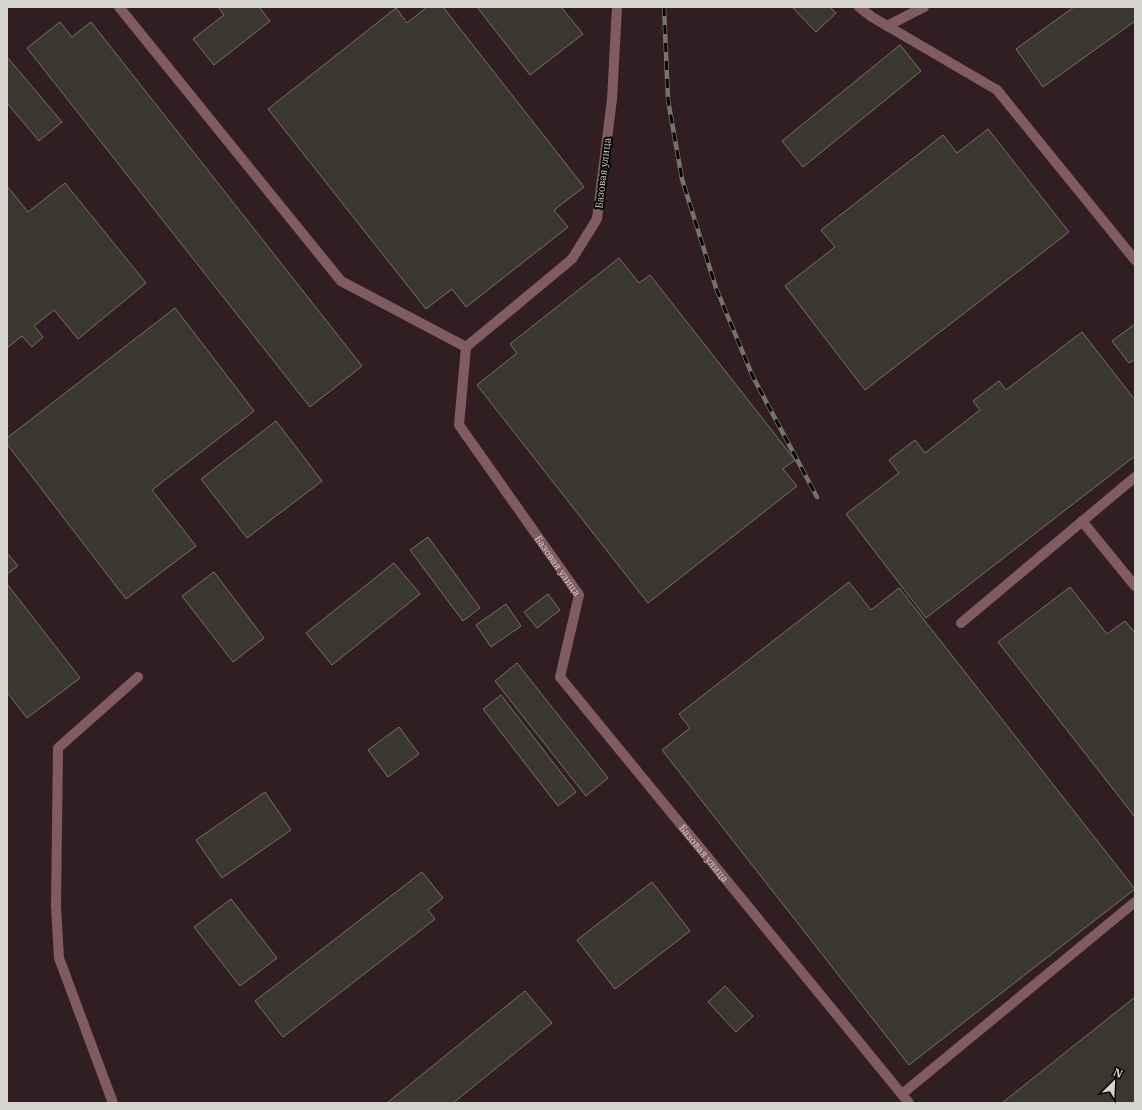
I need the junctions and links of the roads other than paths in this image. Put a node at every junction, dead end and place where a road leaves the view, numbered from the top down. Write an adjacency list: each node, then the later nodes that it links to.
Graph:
1 (119, 7): 7 (street)
2 (617, 7): 7 (street, Базовая улица)
3 (859, 7): 5 (street)
4 (924, 7): 5 (street)
5 (887, 26): 6 (street)
6 (1135, 260)
7 (466, 347): 14 (street, Базовая улица)
8 (1135, 478): 9 (street)
9 (1082, 521): 10 (street); 11 (street)
10 (1135, 586)
11 (961, 623)
12 (138, 677): 15 (street)
13 (1135, 902): 14 (street)
14 (902, 1094): 16 (street, Базовая улица)
15 (113, 1103)
16 (909, 1103)

